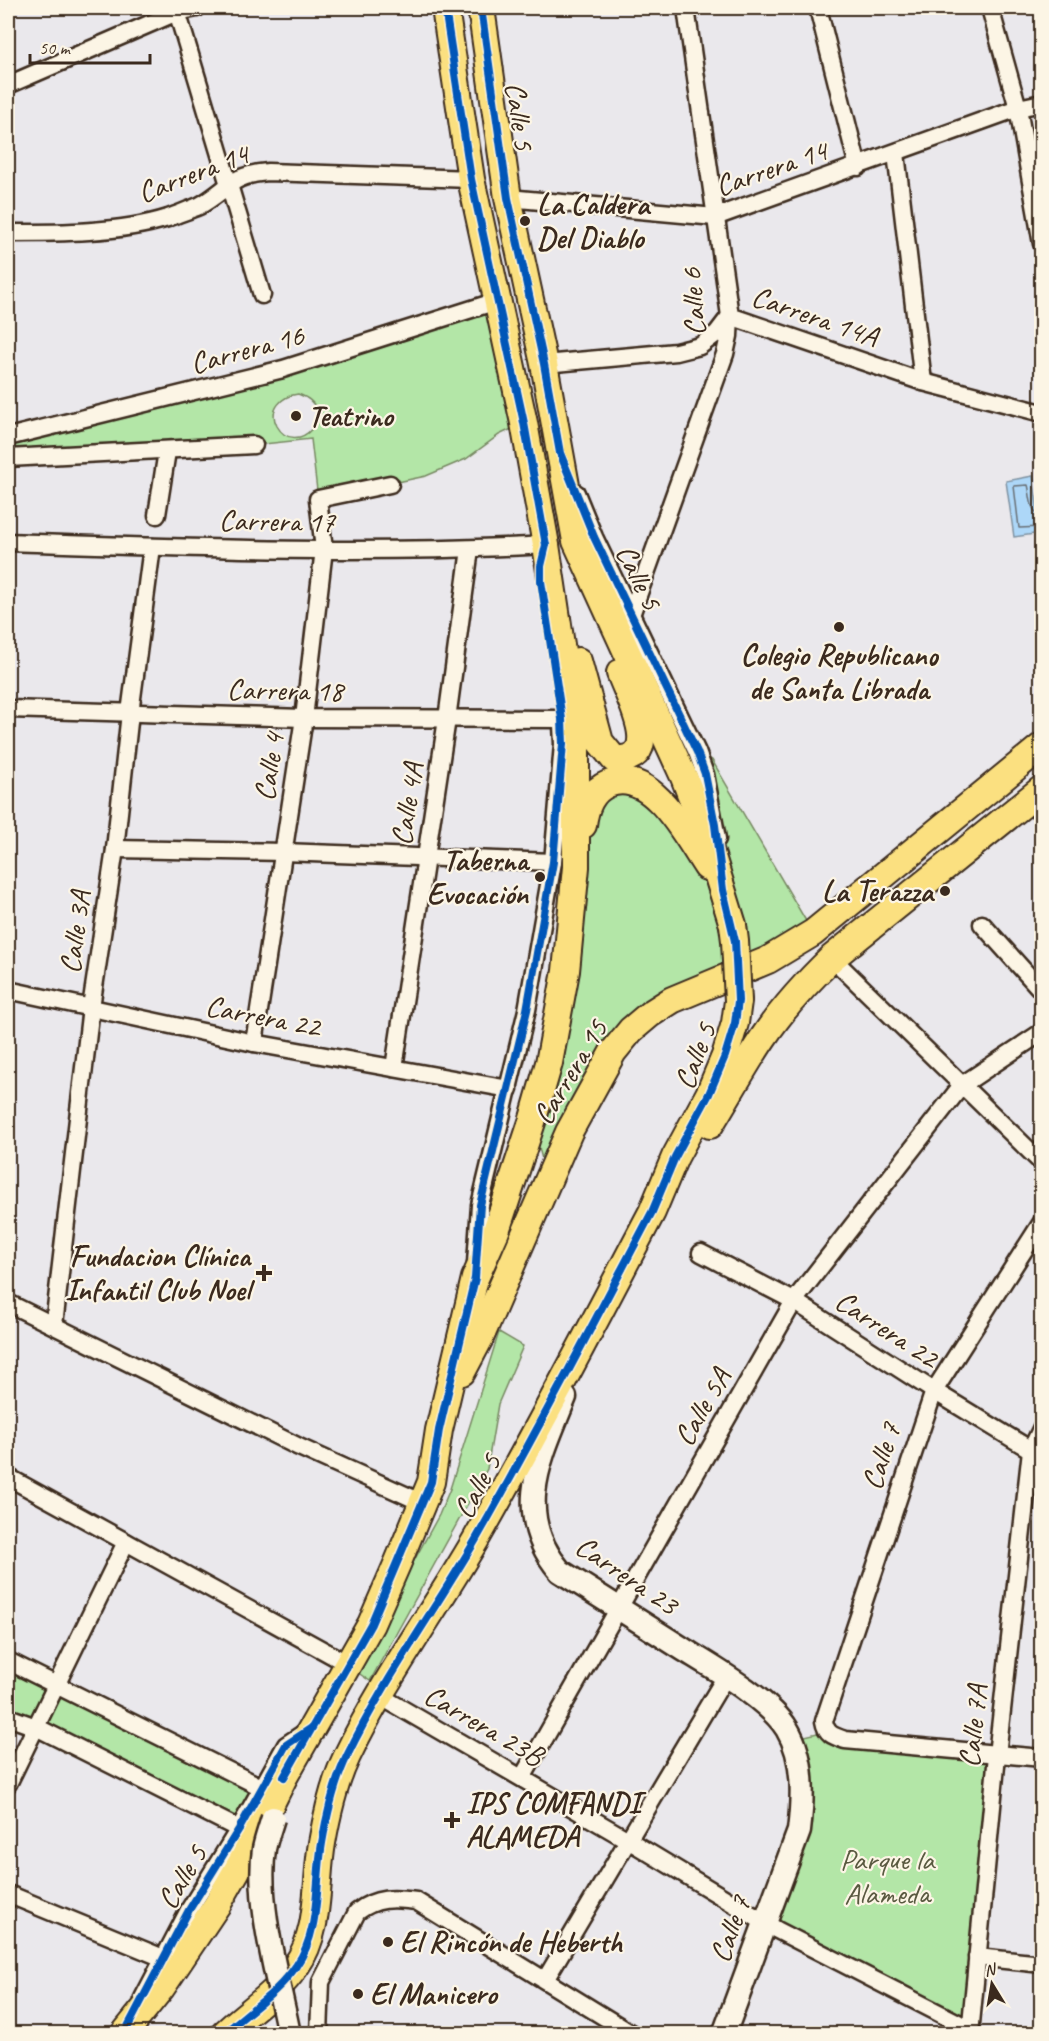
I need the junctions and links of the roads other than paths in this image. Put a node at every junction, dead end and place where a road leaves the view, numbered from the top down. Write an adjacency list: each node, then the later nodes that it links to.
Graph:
1 (197, 8): 7 (street)
2 (445, 8): 13 (main road, Calle 5)
3 (481, 8): 15 (main road, Calle 5)
4 (687, 8): 16 (street, Calle 6)
5 (818, 8): 12 (street)
6 (990, 8): 10 (street)
7 (176, 10): 8 (street); 14 (street)
8 (8, 85)
9 (1041, 103): 10 (street, Carrera 14)
10 (1018, 108): 11 (street, Carrera 14); 18 (street)
11 (896, 153): 12 (street, Carrera 14); 23 (street)
12 (858, 167): 16 (street, Carrera 14)
13 (471, 179): 14 (street, Carrera 14); 20 (main road, Calle 5)
14 (227, 184): 17 (street, Carrera 14); 19 (street)
15 (508, 198): 16 (street, Carrera 14); 22 (main road, Calle 5)
16 (715, 217): 21 (street, Calle 6)
17 (8, 233)
18 (1041, 244)
19 (262, 295)
20 (497, 302): 25 (street, Carrera 16); 34 (main road, Calle 5)
21 (730, 316): 22 (street, Carrera 14A); 23 (street, Carrera 14A); 38 (street, Calle 6)
22 (544, 364): 28 (main road, Calle 5)
23 (923, 382): 24 (street, Carrera 14A)
24 (1041, 413)
25 (8, 437)
26 (254, 445): 27 (street)
27 (166, 451): 29 (street); 31 (street)
28 (560, 453): 32 (main road, Calle 5); 38 (street, Calle 5)
29 (8, 458)
30 (390, 484): 36 (street, Calle 4)
31 (157, 515)
32 (576, 541): 34 (main road); 50 (main road, Calle 5)
33 (8, 542): 35 (street, Carrera 17)
34 (546, 545): 37 (street, Carrera 17); 43 (street, Calle 5); 49 (main road, Calle 5)
35 (152, 547): 36 (street, Carrera 17); 40 (street, Calle 3A)
36 (324, 549): 37 (street, Carrera 17); 41 (street, Calle 4)
37 (470, 549): 42 (street, Calle 4A)
38 (631, 615): 50 (street, Calle 5)
39 (8, 709): 40 (street, Carrera 18)
40 (130, 713): 41 (street, Carrera 18); 46 (street, Calle 3A)
41 (304, 718): 42 (street, Carrera 18); 47 (street, Calle 4)
42 (447, 719): 43 (street, Carrera 18); 48 (street, Calle 4A)
43 (562, 719): 49 (street, Calle 5)
44 (1041, 746): 71 (main road, Carrera 15)
45 (1041, 789): 52 (main road)
46 (115, 849): 47 (street); 55 (street, Calle 3A)
47 (283, 852): 48 (street); 57 (street, Calle 4)
48 (426, 857): 49 (street); 58 (street, Calle 4A)
49 (568, 873): 50 (main road); 60 (street, Calle 5); 65 (main road, Calle 5)
50 (723, 890): 62 (main road, Calle 5, bridge)
51 (982, 924): 54 (street)
52 (832, 958): 59 (street); 62 (main road)
53 (8, 990): 55 (street, Carrera 22)
54 (1041, 991)
55 (91, 1007): 57 (street, Carrera 22); 69 (street, Calle 3A)
56 (1041, 1032): 59 (street)
57 (254, 1043): 58 (street, Carrera 22)
58 (394, 1068): 60 (street, Carrera 22)
59 (962, 1085): 61 (street); 66 (street, Calle 5A)
60 (509, 1089): 65 (street, Calle 5)
61 (1041, 1163)
62 (652, 1212): 68 (main road, Calle 5)
63 (1041, 1222): 70 (street, Calle 7)
64 (700, 1253): 66 (street, Carrera 22)
65 (475, 1278): 71 (main road, Calle 5)
66 (794, 1301): 70 (street, Carrera 22); 77 (street, Calle 5A)
67 (8, 1303): 69 (street)
68 (601, 1309): 77 (main road, Carrera 23); 82 (main road, Calle 5)
69 (54, 1325): 75 (street)
70 (934, 1391): 73 (street, Carrera 22); 87 (street, Calle 7)
71 (444, 1407): 75 (main road, Calle 5)
72 (1041, 1427): 73 (street, Calle 7A)
73 (1036, 1453): 87 (street, Calle 7A)
74 (8, 1477): 76 (street)
75 (423, 1503): 79 (main road, Calle 5)
76 (126, 1542): 79 (street); 81 (street)
77 (619, 1608): 80 (main road, Carrera 23); 89 (street, Calle 5A)
78 (8, 1661): 81 (street)
79 (348, 1664): 85 (main road, Calle 5)
80 (726, 1676): 86 (main road, Carrera 23); 94 (street)
81 (56, 1686): 84 (street); 91 (street)
82 (380, 1696): 89 (street, Carrera 23B); 103 (main road, Calle 5)
83 (8, 1717): 84 (street)
84 (36, 1728): 90 (street); 93 (street)
85 (312, 1729): 91 (street, Calle 5); 92 (main road, Calle 5)
86 (792, 1739): 96 (main road, Calle 7)
87 (997, 1755): 88 (street); 97 (street, Calle 7A)
88 (1041, 1758)
89 (522, 1778): 94 (street, Carrera 23B)
90 (8, 1784)
91 (261, 1787): 93 (street, Calle 5)
92 (269, 1816): 102 (main road, Calle 5); 104 (main road, bridge)
93 (238, 1829): 98 (street, Calle 5)
94 (628, 1840): 96 (street, Carrera 23B); 100 (street)
95 (8, 1894): 98 (street)
96 (764, 1922): 101 (street, Carrera 23B); 107 (main road, Calle 7)
97 (977, 1957): 99 (street); 101 (street, Calle 7A)
98 (163, 1958): 102 (street, Calle 5)
99 (1041, 1964)
100 (545, 1980): 105 (street); 106 (street)
101 (970, 2031)
102 (125, 2032)
103 (224, 2034)
104 (289, 2034)
105 (319, 2034)
106 (632, 2034)
107 (724, 2034)

